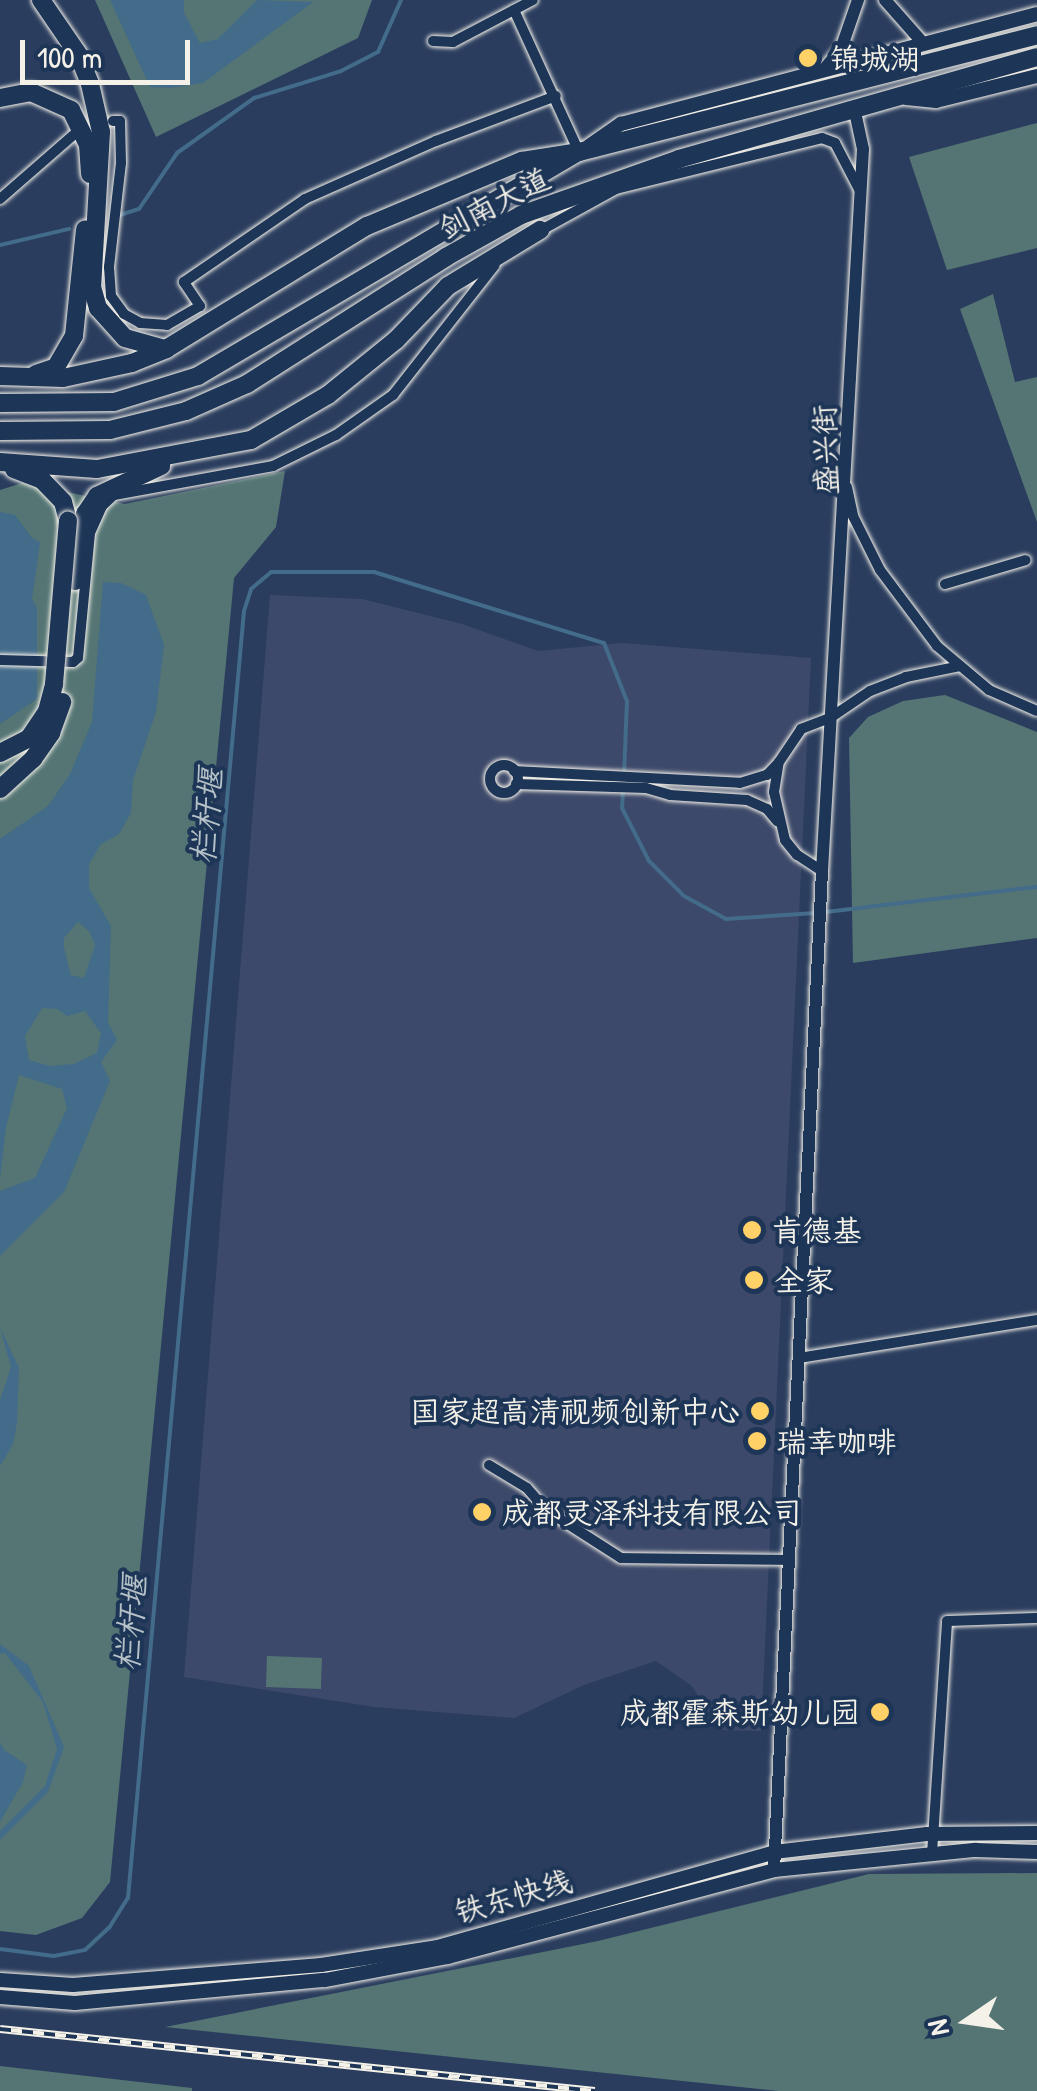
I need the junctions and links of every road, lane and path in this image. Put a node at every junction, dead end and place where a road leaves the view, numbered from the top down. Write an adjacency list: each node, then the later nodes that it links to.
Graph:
1 (41, 0): 23 (highway)
2 (533, 0): 5 (street)
3 (858, 0): 11 (street)
4 (884, 0): 9 (street)
5 (514, 10): 8 (street); 13 (street)
6 (1037, 14): 9 (main road)
7 (1037, 35): 19 (highway, 剑南大道)
8 (432, 41)
9 (923, 43): 11 (main road)
10 (1037, 57): 14 (highway, 剑南大道)
11 (825, 68): 19 (main road)
12 (1037, 76): 14 (main road)
13 (556, 96): 17 (street); 19 (street)
14 (900, 97): 16 (highway, 剑南大道)
15 (0, 98): 25 (highway)
16 (854, 107): 20 (street, 盛兴街); 27 (highway, 剑南大道)
17 (113, 121)
18 (78, 130): 21 (street)
19 (579, 152): 23 (highway); 26 (highway, 剑南大道)
20 (860, 191): 22 (street); 30 (street, 盛兴街)
21 (0, 199)
22 (540, 230): 28 (highway); 33 (street)
23 (166, 349): 25 (highway)
24 (0, 376): 25 (highway)
25 (26, 378)
26 (0, 403)
27 (0, 430)
28 (182, 456): 29 (highway); 43 (highway, bridge)
29 (0, 463): 37 (highway, bridge)
30 (844, 466): 34 (street, 盛兴街); 36 (street)
31 (1026, 560): 32 (street)
32 (946, 584)
33 (0, 660)
34 (960, 666): 35 (street, 盛兴街); 36 (street)
35 (1037, 711)
36 (830, 718): 38 (street); 45 (street)
37 (0, 753)
38 (779, 762): 42 (street); 44 (street)
39 (514, 770): 40 (street); 41 (street); 41 (street)
40 (590, 781): 41 (street); 42 (street)
41 (516, 784)
42 (646, 784): 44 (street)
43 (0, 789)
44 (778, 822): 45 (street)
45 (822, 871): 47 (street)
46 (1037, 1320): 47 (street)
47 (799, 1358): 49 (street)
48 (489, 1465): 49 (street)
49 (789, 1560): 53 (street)
50 (1037, 1618): 52 (street)
51 (1037, 1833): 52 (main road, 铁东快线)
52 (932, 1834): 53 (main road, 铁东快线); 55 (street)
53 (774, 1852): 56 (street); 57 (main road, 铁东快线)
54 (1037, 1852): 55 (main road, 铁东快线)
55 (932, 1854): 56 (main road, 铁东快线)
56 (774, 1870): 58 (main road, 铁东快线)
57 (0, 1980)
58 (0, 1997)

